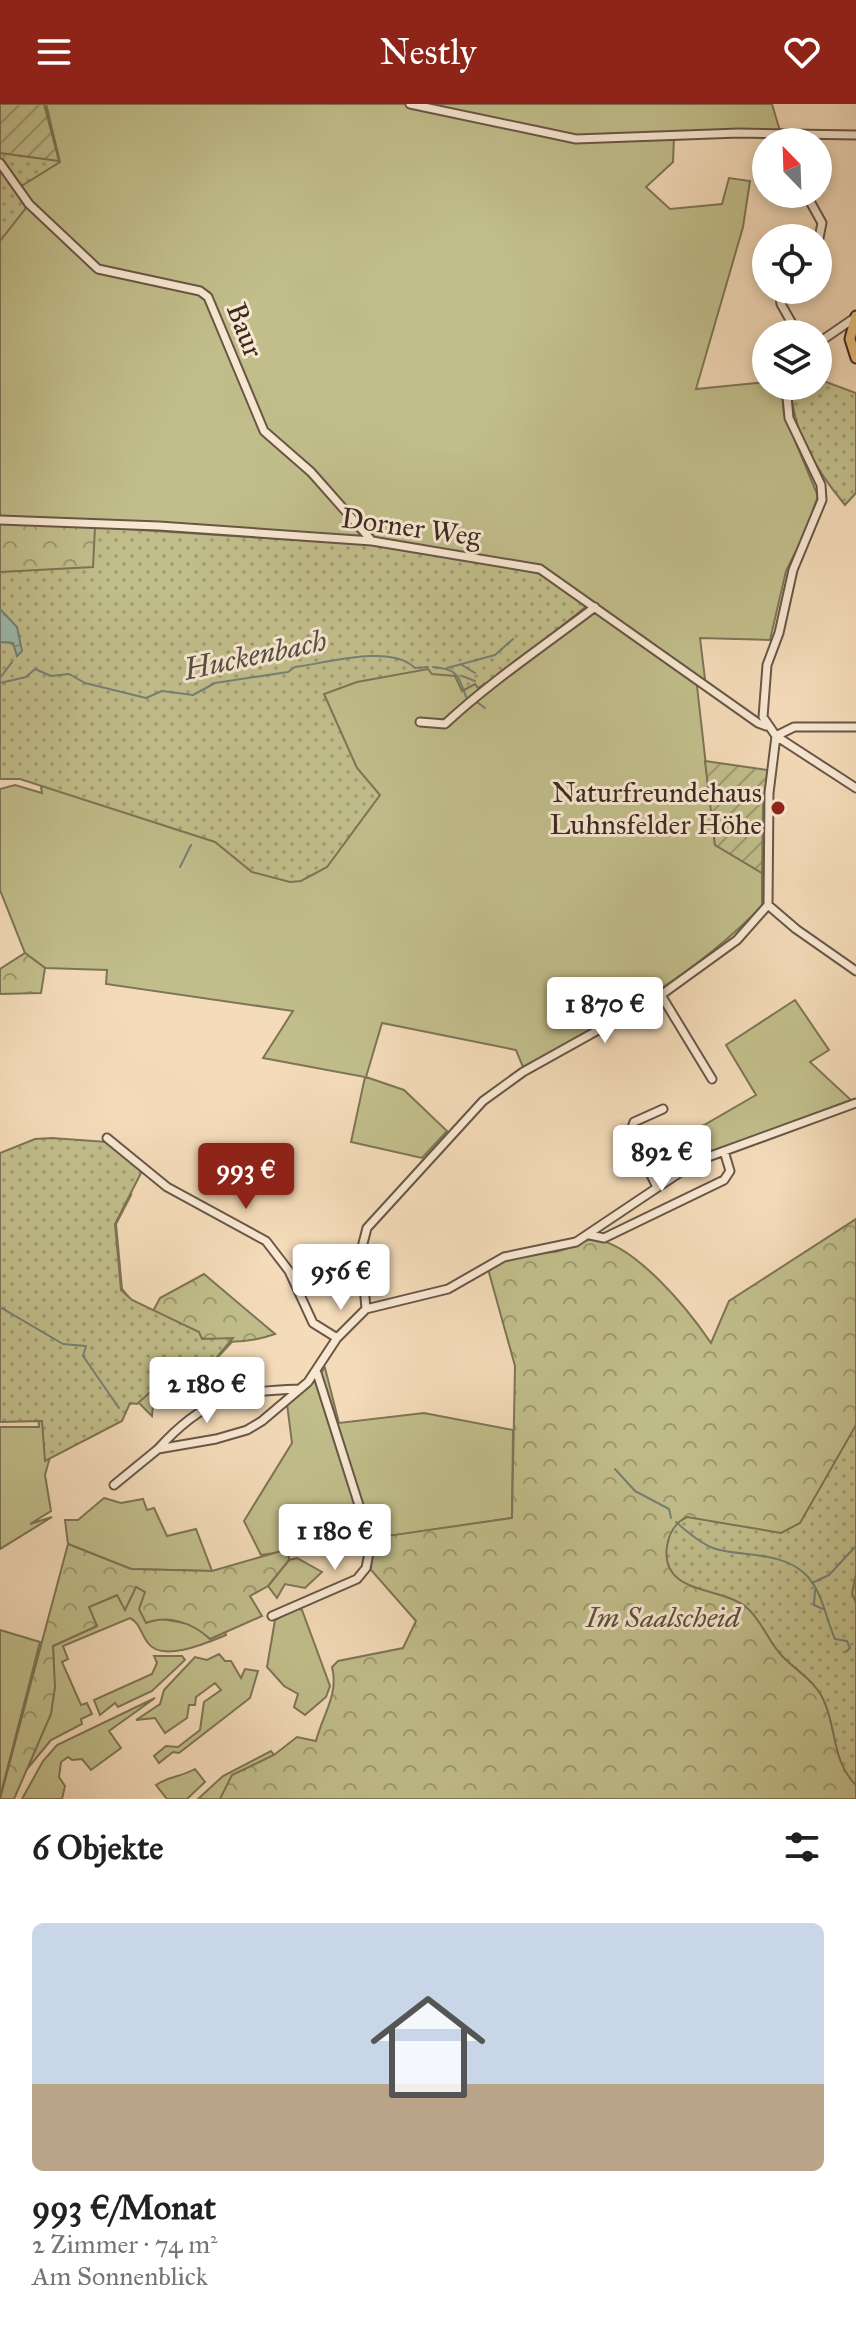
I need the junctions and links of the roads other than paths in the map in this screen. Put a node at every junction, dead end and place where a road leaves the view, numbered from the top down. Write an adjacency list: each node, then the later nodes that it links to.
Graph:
1 (410, 104): 2 (street)
2 (752, 135)
3 (856, 135): 4 (street)
4 (832, 136)
5 (0, 163): 11 (street, Baur)
6 (855, 317): 7 (street); 8 (main road)
7 (832, 333)
8 (856, 358)
9 (787, 400): 14 (street)
10 (0, 520): 11 (street, Dorner Weg)
11 (372, 541): 12 (street, Dorner Weg)
12 (595, 607): 13 (street); 14 (street, Dorner Weg)
13 (420, 722)
14 (766, 726): 16 (street, Dorner Weg)
15 (856, 727): 16 (street)
16 (776, 736): 17 (street, Dorner Weg); 18 (street)
17 (856, 788)
18 (768, 905): 19 (street); 20 (street)
19 (856, 971)
20 (661, 995): 21 (street); 28 (street)
21 (712, 1079)
22 (856, 1103): 25 (street)
23 (663, 1109): 26 (street)
24 (107, 1138): 29 (street)
25 (724, 1151): 26 (street); 27 (street)
26 (656, 1185): 27 (street)
27 (590, 1235): 28 (street)
28 (366, 1309): 29 (street)
29 (337, 1338): 30 (street)
30 (317, 1373): 31 (street); 34 (street)
31 (300, 1389): 32 (street); 32 (street)
32 (158, 1449): 33 (street)
33 (114, 1485)
34 (272, 1616)

